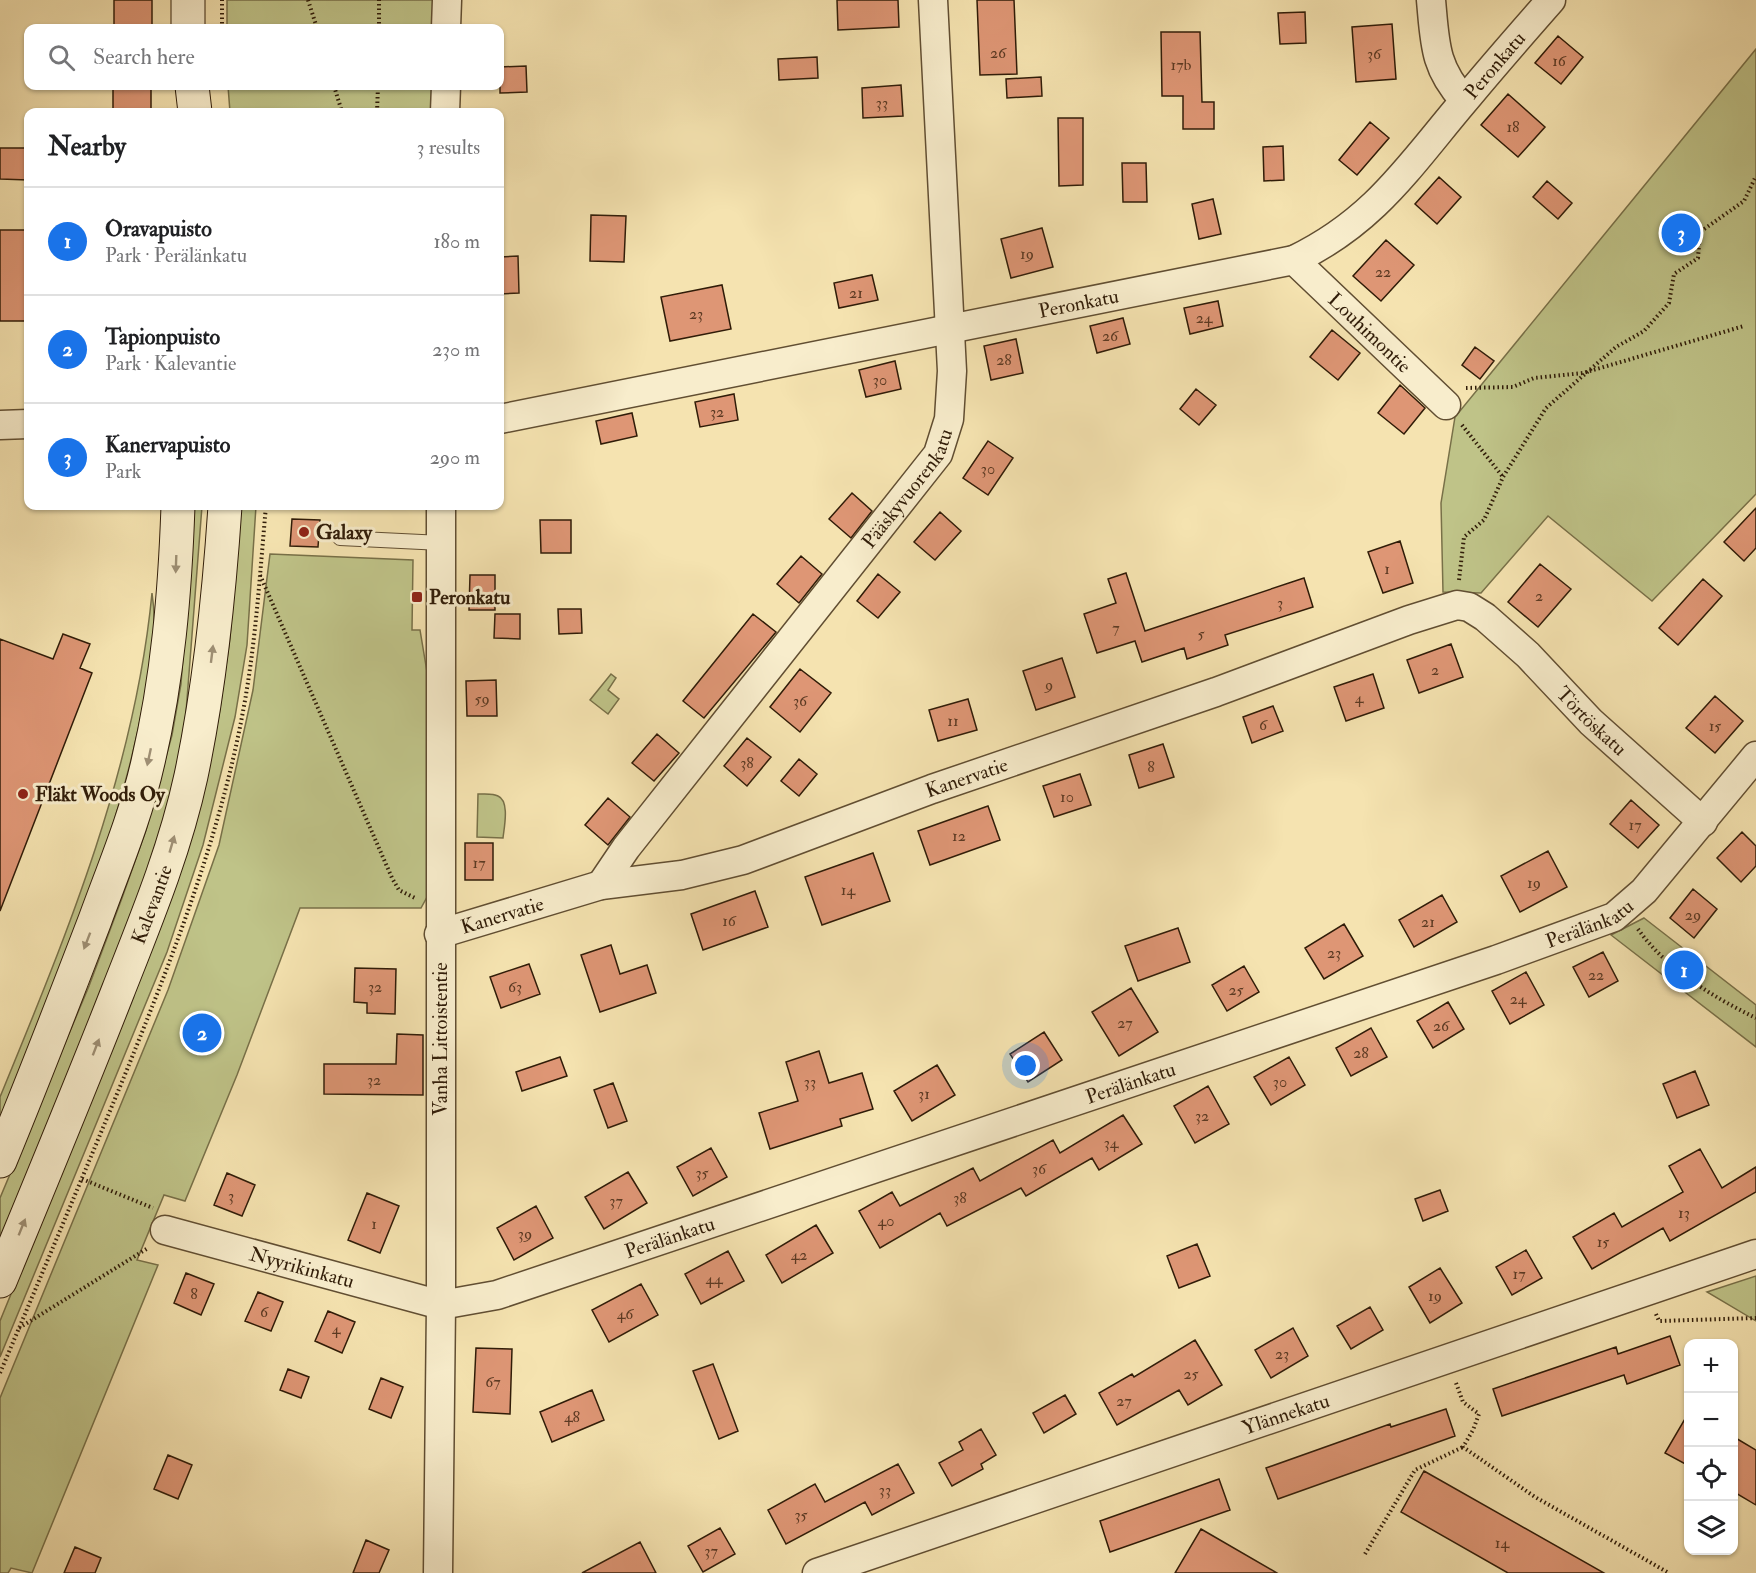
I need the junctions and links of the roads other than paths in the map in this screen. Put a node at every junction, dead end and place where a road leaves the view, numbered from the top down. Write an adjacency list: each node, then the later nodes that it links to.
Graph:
1 (188, 0): 6 (main road)
2 (447, 0): 7 (street)
3 (933, 0): 16 (street, Pääskyvuorenkatu)
4 (1431, 0): 11 (street)
5 (1551, 0): 11 (street, Peronkatu)
6 (188, 24)
7 (446, 24)
8 (184, 90): 12 (main road)
9 (192, 90): 13 (main road)
10 (446, 90): 14 (street)
11 (1464, 100): 15 (street, Peronkatu)
12 (181, 108)
13 (195, 108)
14 (445, 108)
15 (1294, 260): 16 (street, Peronkatu); 17 (street, Louhimontie)
16 (949, 327): 18 (street, Peronkatu); 29 (street, Pääskyvuorenkatu)
17 (1438, 396)
18 (504, 418)
19 (24, 424): 20 (street)
20 (0, 425)
21 (178, 510): 31 (main road, one-way to 31)
22 (225, 510): 34 (main road, Kalevantie, one-way to 22)
23 (441, 510): 25 (street, Vanha Littoistentie)
24 (340, 538): 25 (lane)
25 (442, 543): 30 (street, Vanha Littoistentie)
26 (1457, 605): 28 (street, Törtöskatu); 29 (street, Kanervatie)
27 (1756, 756): 28 (street, Perälänkatu)
28 (1703, 822): 35 (street, Perälänkatu)
29 (601, 885): 30 (street, Kanervatie)
30 (439, 934): 35 (street, Vanha Littoistentie)
31 (0, 1161)
32 (165, 1230): 35 (street, Nyyrikinkatu)
33 (1756, 1254): 37 (street, Ylännekatu)
34 (0, 1281)
35 (441, 1305): 36 (street, Vanha Littoistentie)
36 (438, 1573)
37 (817, 1573)

